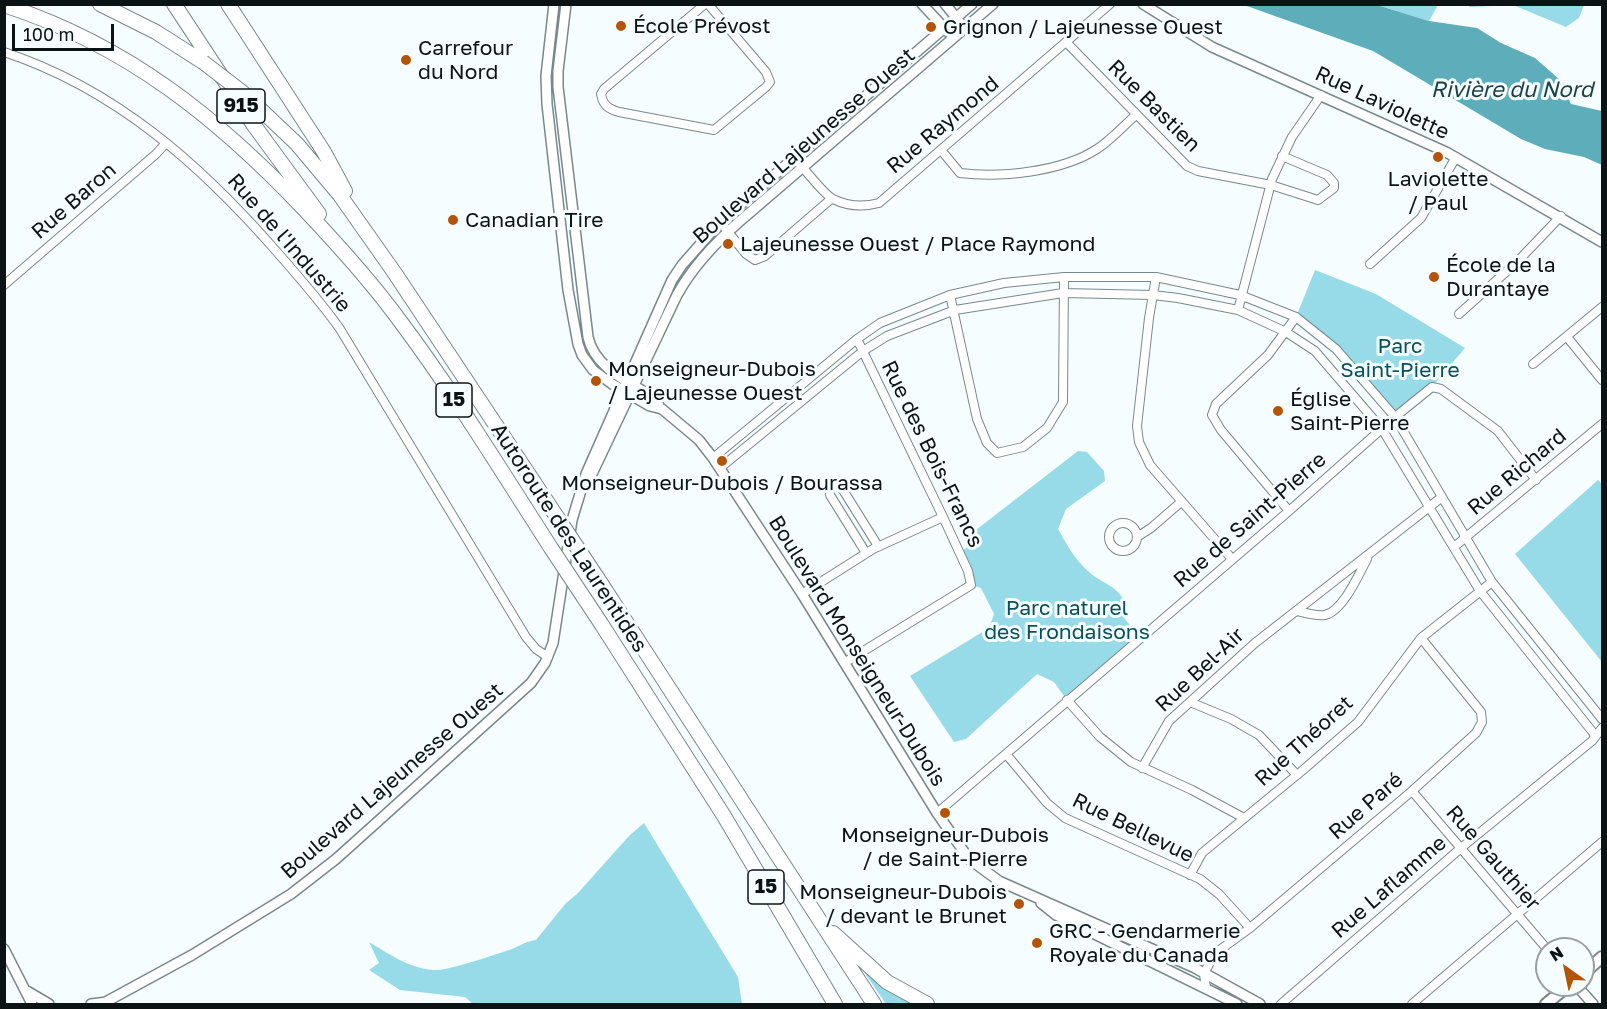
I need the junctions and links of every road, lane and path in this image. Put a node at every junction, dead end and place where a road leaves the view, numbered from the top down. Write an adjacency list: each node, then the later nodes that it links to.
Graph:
1 (100, 4): 33 (highway, Autoroute des Laurentides / 15, bridge)
2 (174, 4): 35 (highway, 915)
3 (228, 4): 33 (highway, 915)
4 (554, 4): 57 (street, Boulevard Monseigneur-Dubois)
5 (566, 4): 57 (street, Boulevard Monseigneur-Dubois)
6 (707, 4): 6 (street)
7 (922, 4): 15 (street)
8 (945, 4): 14 (street)
9 (972, 4): 14 (street, Boulevard Lajeunesse Ouest)
10 (993, 4): 16 (street, Boulevard Lajeunesse Ouest)
11 (1110, 4): 18 (street, Rue Raymond)
12 (1143, 4): 20 (street, Rue Laviolette)
13 (4, 5): 35 (highway, Autoroute des Laurentides / 15)
14 (957, 18): 15 (street, Boulevard Lajeunesse Ouest); 16 (street)
15 (944, 28): 17 (street); 25 (street, Boulevard Lajeunesse Ouest)
16 (965, 28): 17 (street, Boulevard Lajeunesse Ouest)
17 (953, 38): 27 (street, Boulevard Lajeunesse Ouest)
18 (1067, 43): 21 (street, Rue Bastien); 23 (street, Rue Raymond)
19 (4, 52): 22 (street, Rue de l'Industrie)
20 (1321, 95): 24 (street); 26 (street, Rue Laviolette)
21 (1136, 115): 23 (street); 28 (street, Rue Bastien)
22 (166, 143): 39 (street, Rue Baron); 83 (street, Rue de l'Industrie)
23 (941, 150): 29 (street, Rue Raymond)
24 (1282, 156): 28 (street); 28 (street, Rue Bastien)
25 (795, 157): 27 (street); 31 (street, Boulevard Lajeunesse Ouest)
26 (1455, 158): 30 (street, Rue Laviolette); 36 (street)
27 (803, 167): 29 (street); 32 (street, Boulevard Lajeunesse Ouest)
28 (1271, 185): 43 (street)
29 (831, 199): 32 (street)
30 (1561, 216): 34 (street, Rue Laviolette); 47 (street)
31 (720, 222): 32 (street); 57 (street, Boulevard Lajeunesse Ouest)
32 (728, 232): 57 (street, Boulevard Lajeunesse Ouest)
33 (368, 235): 101 (highway, Autoroute des Laurentides / 15, bridge)
34 (1602, 242)
35 (350, 257): 106 (highway, Autoroute des Laurentides / 15, bridge)
36 (1370, 264)
37 (1064, 277): 38 (street); 40 (street); 41 (street)
38 (1156, 277): 42 (street); 43 (street)
39 (4, 285)
40 (1063, 293): 42 (street); 45 (street); 45 (street)
41 (950, 295): 45 (street); 51 (street)
42 (1153, 295): 46 (street); 65 (street)
43 (1240, 295): 46 (street); 48 (street)
44 (1602, 307): 50 (street)
45 (955, 310): 52 (street)
46 (1238, 310): 49 (street)
47 (1459, 314)
48 (1296, 318): 49 (street); 53 (street)
49 (1286, 332): 55 (street); 67 (street)
50 (1567, 337): 54 (street); 56 (street)
51 (857, 339): 52 (street, Rue des Bois-Francs); 61 (street)
52 (863, 351): 62 (street); 68 (street, Rue des Bois-Francs)
53 (1345, 360): 55 (street); 58 (street)
54 (1533, 364)
55 (1334, 371): 60 (street)
56 (1602, 380)
57 (629, 388): 61 (street, Boulevard Monseigneur-Dubois); 83 (street, Boulevard Lajeunesse Ouest)
58 (1395, 417): 60 (street, Rue de Saint-Pierre); 63 (street, Rue de Saint-Pierre); 64 (street)
59 (1602, 424): 63 (street, Rue Richard)
60 (1382, 429): 66 (street); 67 (street, Rue de Saint-Pierre)
61 (713, 458): 62 (street, Boulevard Monseigneur-Dubois)
62 (720, 468): 78 (street, Boulevard Monseigneur-Dubois)
63 (1536, 480): 70 (street, Rue Richard)
64 (1442, 497): 66 (street, Rue Bel-Air); 70 (street)
65 (1181, 502): 69 (street); 75 (street)
66 (1430, 507): 72 (street); 74 (street, Rue Bel-Air)
67 (1289, 511): 75 (street, Rue de Saint-Pierre)
68 (943, 517): 71 (street); 84 (street, Rue des Bois-Francs)
69 (1137, 537)
70 (1466, 538): 72 (street, Rue Richard); 76 (street)
71 (878, 546): 73 (street); 73 (street)
72 (1454, 547): 77 (street)
73 (866, 553): 78 (street)
74 (1369, 555): 79 (street, Rue Bel-Air); 79 (street, Rue Bel-Air)
75 (1232, 560): 85 (street, Rue de Saint-Pierre)
76 (1492, 582): 77 (street, Rue Théoret); 80 (street)
77 (1480, 591): 81 (street); 82 (street, Rue Théoret)
78 (802, 594): 84 (street, Boulevard Monseigneur-Dubois)
79 (1297, 611): 86 (street, Rue Bel-Air)
80 (1523, 620): 81 (street); 87 (street)
81 (1511, 630): 89 (street)
82 (1421, 638): 92 (street, Rue Théoret); 93 (street, Rue Paré)
83 (548, 657): 109 (street, Boulevard Lajeunesse Ouest)
84 (844, 663): 94 (street, Boulevard Monseigneur-Dubois)
85 (1067, 700): 90 (street, Rue de Saint-Pierre); 91 (street)
86 (1190, 702): 91 (street, Rue Bel-Air); 92 (street)
87 (1602, 719)
88 (1602, 728): 89 (street, Rue Laflamme)
89 (1595, 735): 97 (street, Rue Laflamme)
90 (1006, 754): 94 (street, Rue de Saint-Pierre); 98 (street, Rue Bellevue)
91 (1142, 768): 95 (street)
92 (1297, 775): 95 (street, Rue Théoret)
93 (1412, 791): 97 (street, Rue Gauthier); 102 (street, Rue Paré)
94 (937, 813): 99 (street, Boulevard Monseigneur-Dubois)
95 (1244, 818): 98 (street, Rue Théoret)
96 (1602, 842): 100 (street)
97 (1461, 848): 100 (street, Rue Gauthier); 120 (street, Rue Laflamme)
98 (1190, 875): 102 (street, Rue Bellevue)
99 (1035, 898): 105 (street, Boulevard Monseigneur-Dubois); 107 (street, Boulevard Monseigneur-Dubois)
100 (1518, 913): 103 (street, Rue Gauthier); 121 (street)
101 (818, 920): 116 (highway, Autoroute des Laurentides / 15); 117 (highway)
102 (1250, 928): 105 (street, Rue Paré)
103 (1537, 937)
104 (4, 949): 108 (street)
105 (1204, 974): 107 (street); 119 (street, Boulevard Monseigneur-Dubois)
106 (821, 979): 114 (highway); 115 (highway, Autoroute des Laurentides / 15)
107 (1206, 988): 118 (street, Boulevard Monseigneur-Dubois)
108 (25, 990): 110 (street); 111 (street); 112 (street)
109 (105, 1003): 113 (street, Boulevard Lajeunesse Ouest)
110 (26, 1005)
111 (32, 1005)
112 (49, 1005)
113 (91, 1005)
114 (828, 1005)
115 (835, 1005)
116 (874, 1005)
117 (927, 1005)
118 (1237, 1005)
119 (1260, 1005)
120 (1281, 1005)
121 (1412, 1005)

